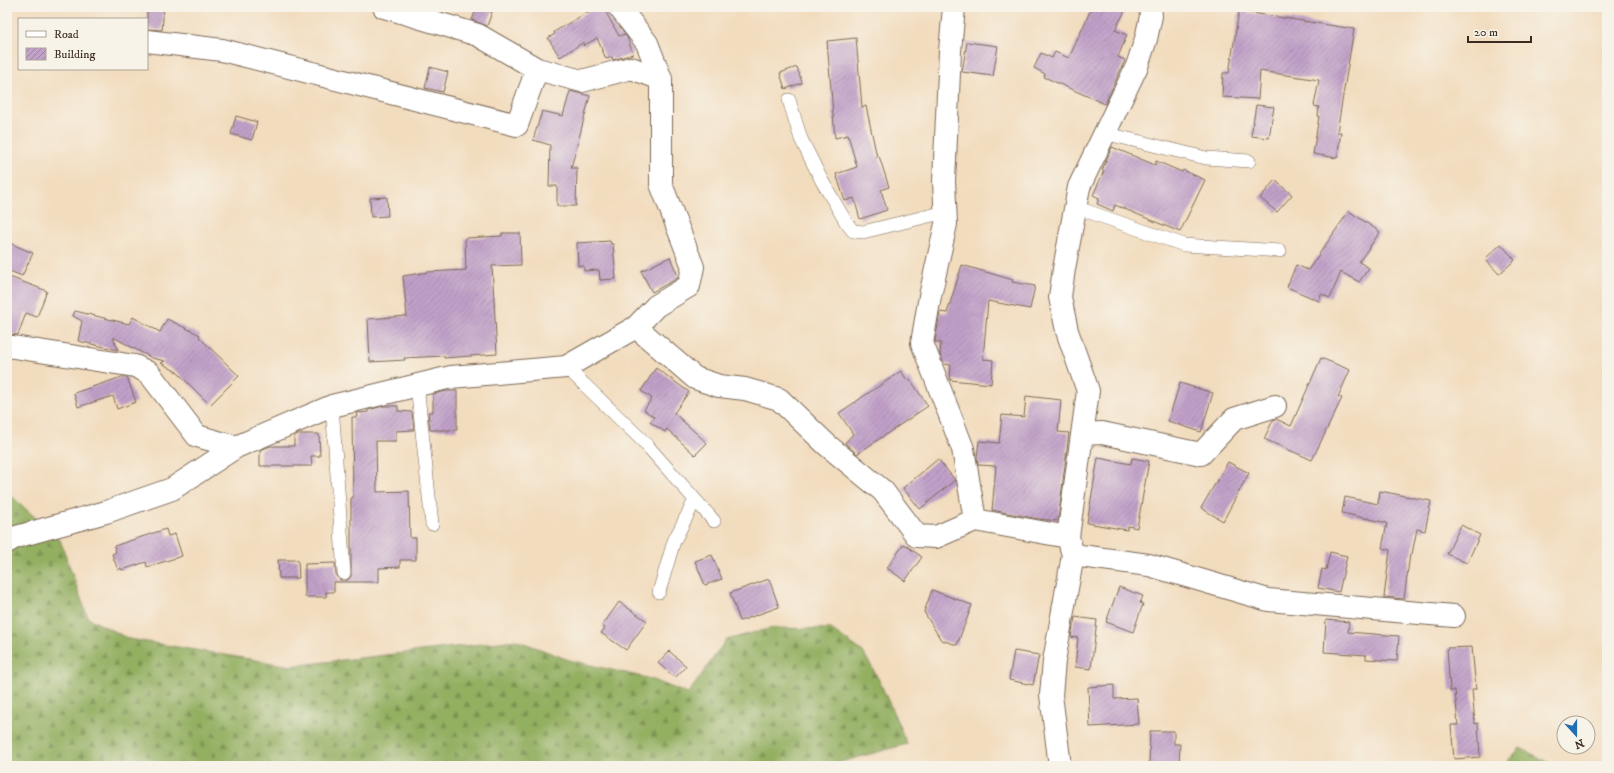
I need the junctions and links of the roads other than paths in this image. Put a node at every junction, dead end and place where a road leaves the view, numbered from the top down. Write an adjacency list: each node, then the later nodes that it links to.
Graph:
1 (384, 7): 6 (street)
2 (619, 7): 7 (street)
3 (954, 7): 12 (street)
4 (1150, 7): 9 (street)
5 (148, 41): 6 (street)
6 (537, 69): 7 (street)
7 (661, 79): 14 (street)
8 (789, 100): 12 (lane)
9 (1104, 134): 10 (lane); 11 (street)
10 (1250, 161)
11 (1076, 207): 13 (lane); 20 (street)
12 (946, 212): 23 (street)
13 (1280, 251)
14 (636, 327): 16 (street); 23 (street)
15 (7, 346): 21 (street)
16 (566, 367): 17 (street); 22 (lane)
17 (417, 385): 18 (street); 25 (lane)
18 (332, 406): 21 (street); 28 (lane)
19 (1275, 406): 20 (street)
20 (1083, 434): 27 (street)
21 (236, 447): 26 (street)
22 (695, 500): 24 (lane); 29 (lane)
23 (975, 520): 27 (street)
24 (714, 521)
25 (432, 524)
26 (7, 542)
27 (1070, 546): 30 (street); 31 (street)
28 (344, 573)
29 (659, 592)
30 (1454, 616)
31 (1060, 766)

